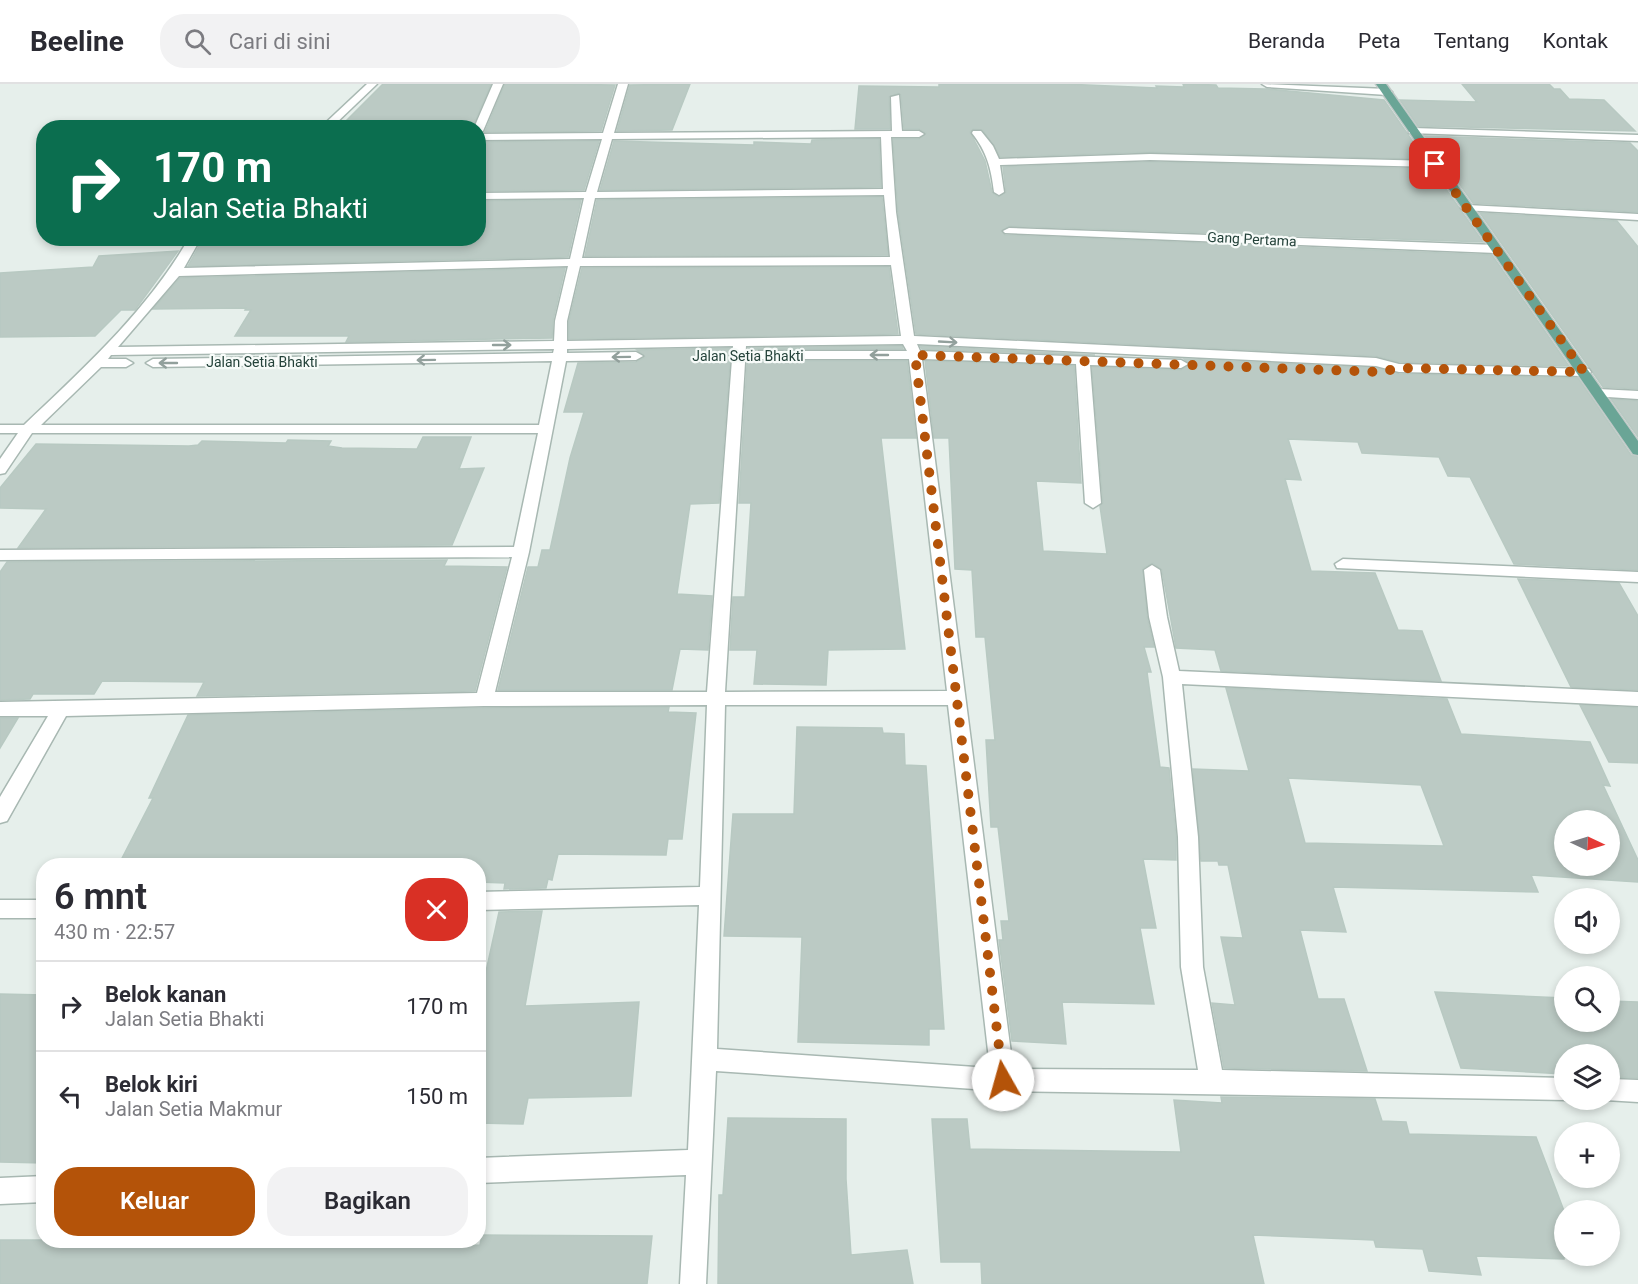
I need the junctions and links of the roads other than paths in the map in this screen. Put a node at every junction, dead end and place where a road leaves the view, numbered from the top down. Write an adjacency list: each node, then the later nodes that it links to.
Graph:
1 (372, 84): 7 (street)
2 (498, 84): 8 (street)
3 (623, 84): 13 (street)
4 (1267, 84): 5 (street)
5 (1384, 88): 9 (main road)
6 (896, 98): 12 (street)
7 (334, 120)
8 (483, 120)
9 (1413, 131): 15 (street); 17 (main road)
10 (977, 133): 16 (street)
11 (919, 134): 12 (street)
12 (891, 135): 13 (street); 18 (street)
13 (610, 136): 14 (street); 21 (street)
14 (486, 138)
15 (1638, 138)
16 (995, 162): 17 (street); 19 (street)
17 (1435, 164): 22 (main road)
18 (887, 192): 21 (street); 27 (street)
19 (999, 192)
20 (486, 196): 21 (street)
21 (590, 196): 28 (street)
22 (1467, 208): 23 (street); 26 (main road)
23 (1638, 217)
24 (1008, 231): 26 (street, Gang Pertama)
25 (191, 246): 29 (street)
26 (1496, 249): 39 (main road)
27 (897, 261): 28 (street); 31 (street)
28 (575, 262): 29 (street); 34 (street)
29 (176, 272): 33 (street)
30 (342, 347): 33 (street, Jalan Setia Bhakti); 34 (street, Jalan Setia Bhakti, one-way to 34); 36 (street)
31 (912, 348): 32 (street, Jalan Setia Bhakti); 35 (street, Jalan Setia Bhakti, one-way to 35); 37 (street, Jalan Setia Bhakti); 55 (street)
32 (739, 350): 34 (street, Jalan Setia Bhakti); 54 (street)
33 (107, 351): 38 (street)
34 (560, 351): 36 (street, Jalan Setia Bhakti, one-way to 36); 44 (street)
35 (1184, 358): 37 (street, Jalan Setia Bhakti); 39 (street, Jalan Setia Bhakti)
36 (333, 362): 38 (street, Jalan Setia Bhakti, one-way to 38)
37 (1083, 362): 47 (street)
38 (97, 363): 43 (street)
39 (1584, 372): 40 (main road)
40 (1598, 393): 41 (street); 45 (main road)
41 (1638, 395)
42 (0, 429): 43 (street)
43 (28, 429): 44 (street); 46 (street)
44 (546, 429): 48 (street)
45 (1638, 451)
46 (0, 470)
47 (1093, 503)
48 (521, 552): 49 (street); 56 (street)
49 (0, 555)
50 (1343, 564): 52 (street)
51 (1152, 570): 53 (street)
52 (1638, 577)
53 (1172, 677): 57 (street); 67 (street)
54 (716, 697): 55 (street); 56 (street); 61 (street)
55 (957, 698): 66 (street)
56 (484, 699): 59 (street)
57 (1638, 699)
58 (0, 709): 59 (street)
59 (60, 709): 60 (street)
60 (0, 815)
61 (710, 896): 62 (street); 65 (street)
62 (486, 901)
63 (0, 909): 64 (street)
64 (36, 909)
65 (705, 1059): 66 (street); 71 (street)
66 (1003, 1080): 67 (street)
67 (1212, 1081): 68 (street)
68 (1554, 1089)
69 (1620, 1090): 70 (street)
70 (1638, 1091)
71 (700, 1162): 72 (street); 75 (street)
72 (486, 1172)
73 (36, 1189): 74 (street)
74 (0, 1191)
75 (693, 1284)

